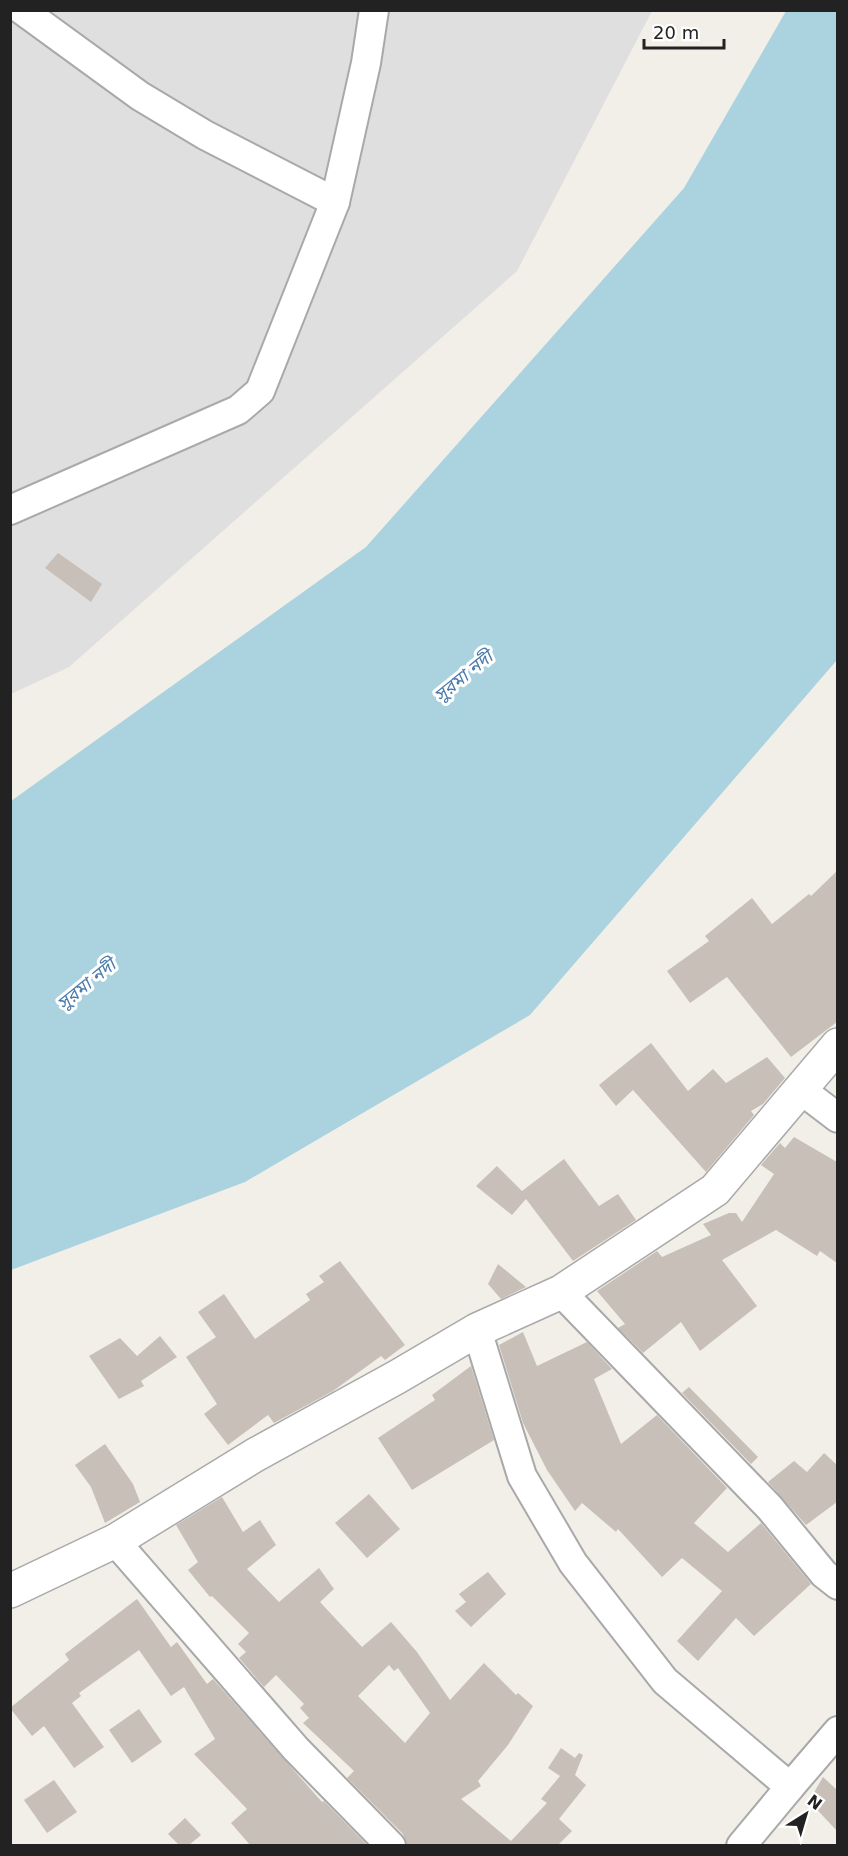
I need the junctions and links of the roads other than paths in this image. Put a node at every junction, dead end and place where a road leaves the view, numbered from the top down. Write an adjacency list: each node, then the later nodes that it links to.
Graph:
1 (21, 10): 3 (street)
2 (374, 10): 3 (street)
3 (334, 202): 4 (street)
4 (10, 510)
5 (837, 1045): 6 (street)
6 (800, 1089): 7 (street); 8 (street)
7 (837, 1118)
8 (561, 1292): 9 (street); 11 (street)
9 (477, 1330): 10 (street); 14 (street)
10 (115, 1541): 12 (street); 15 (street)
11 (837, 1585)
12 (10, 1591)
13 (837, 1731): 14 (street)
14 (790, 1787): 16 (street)
15 (391, 1845)
16 (741, 1845)

